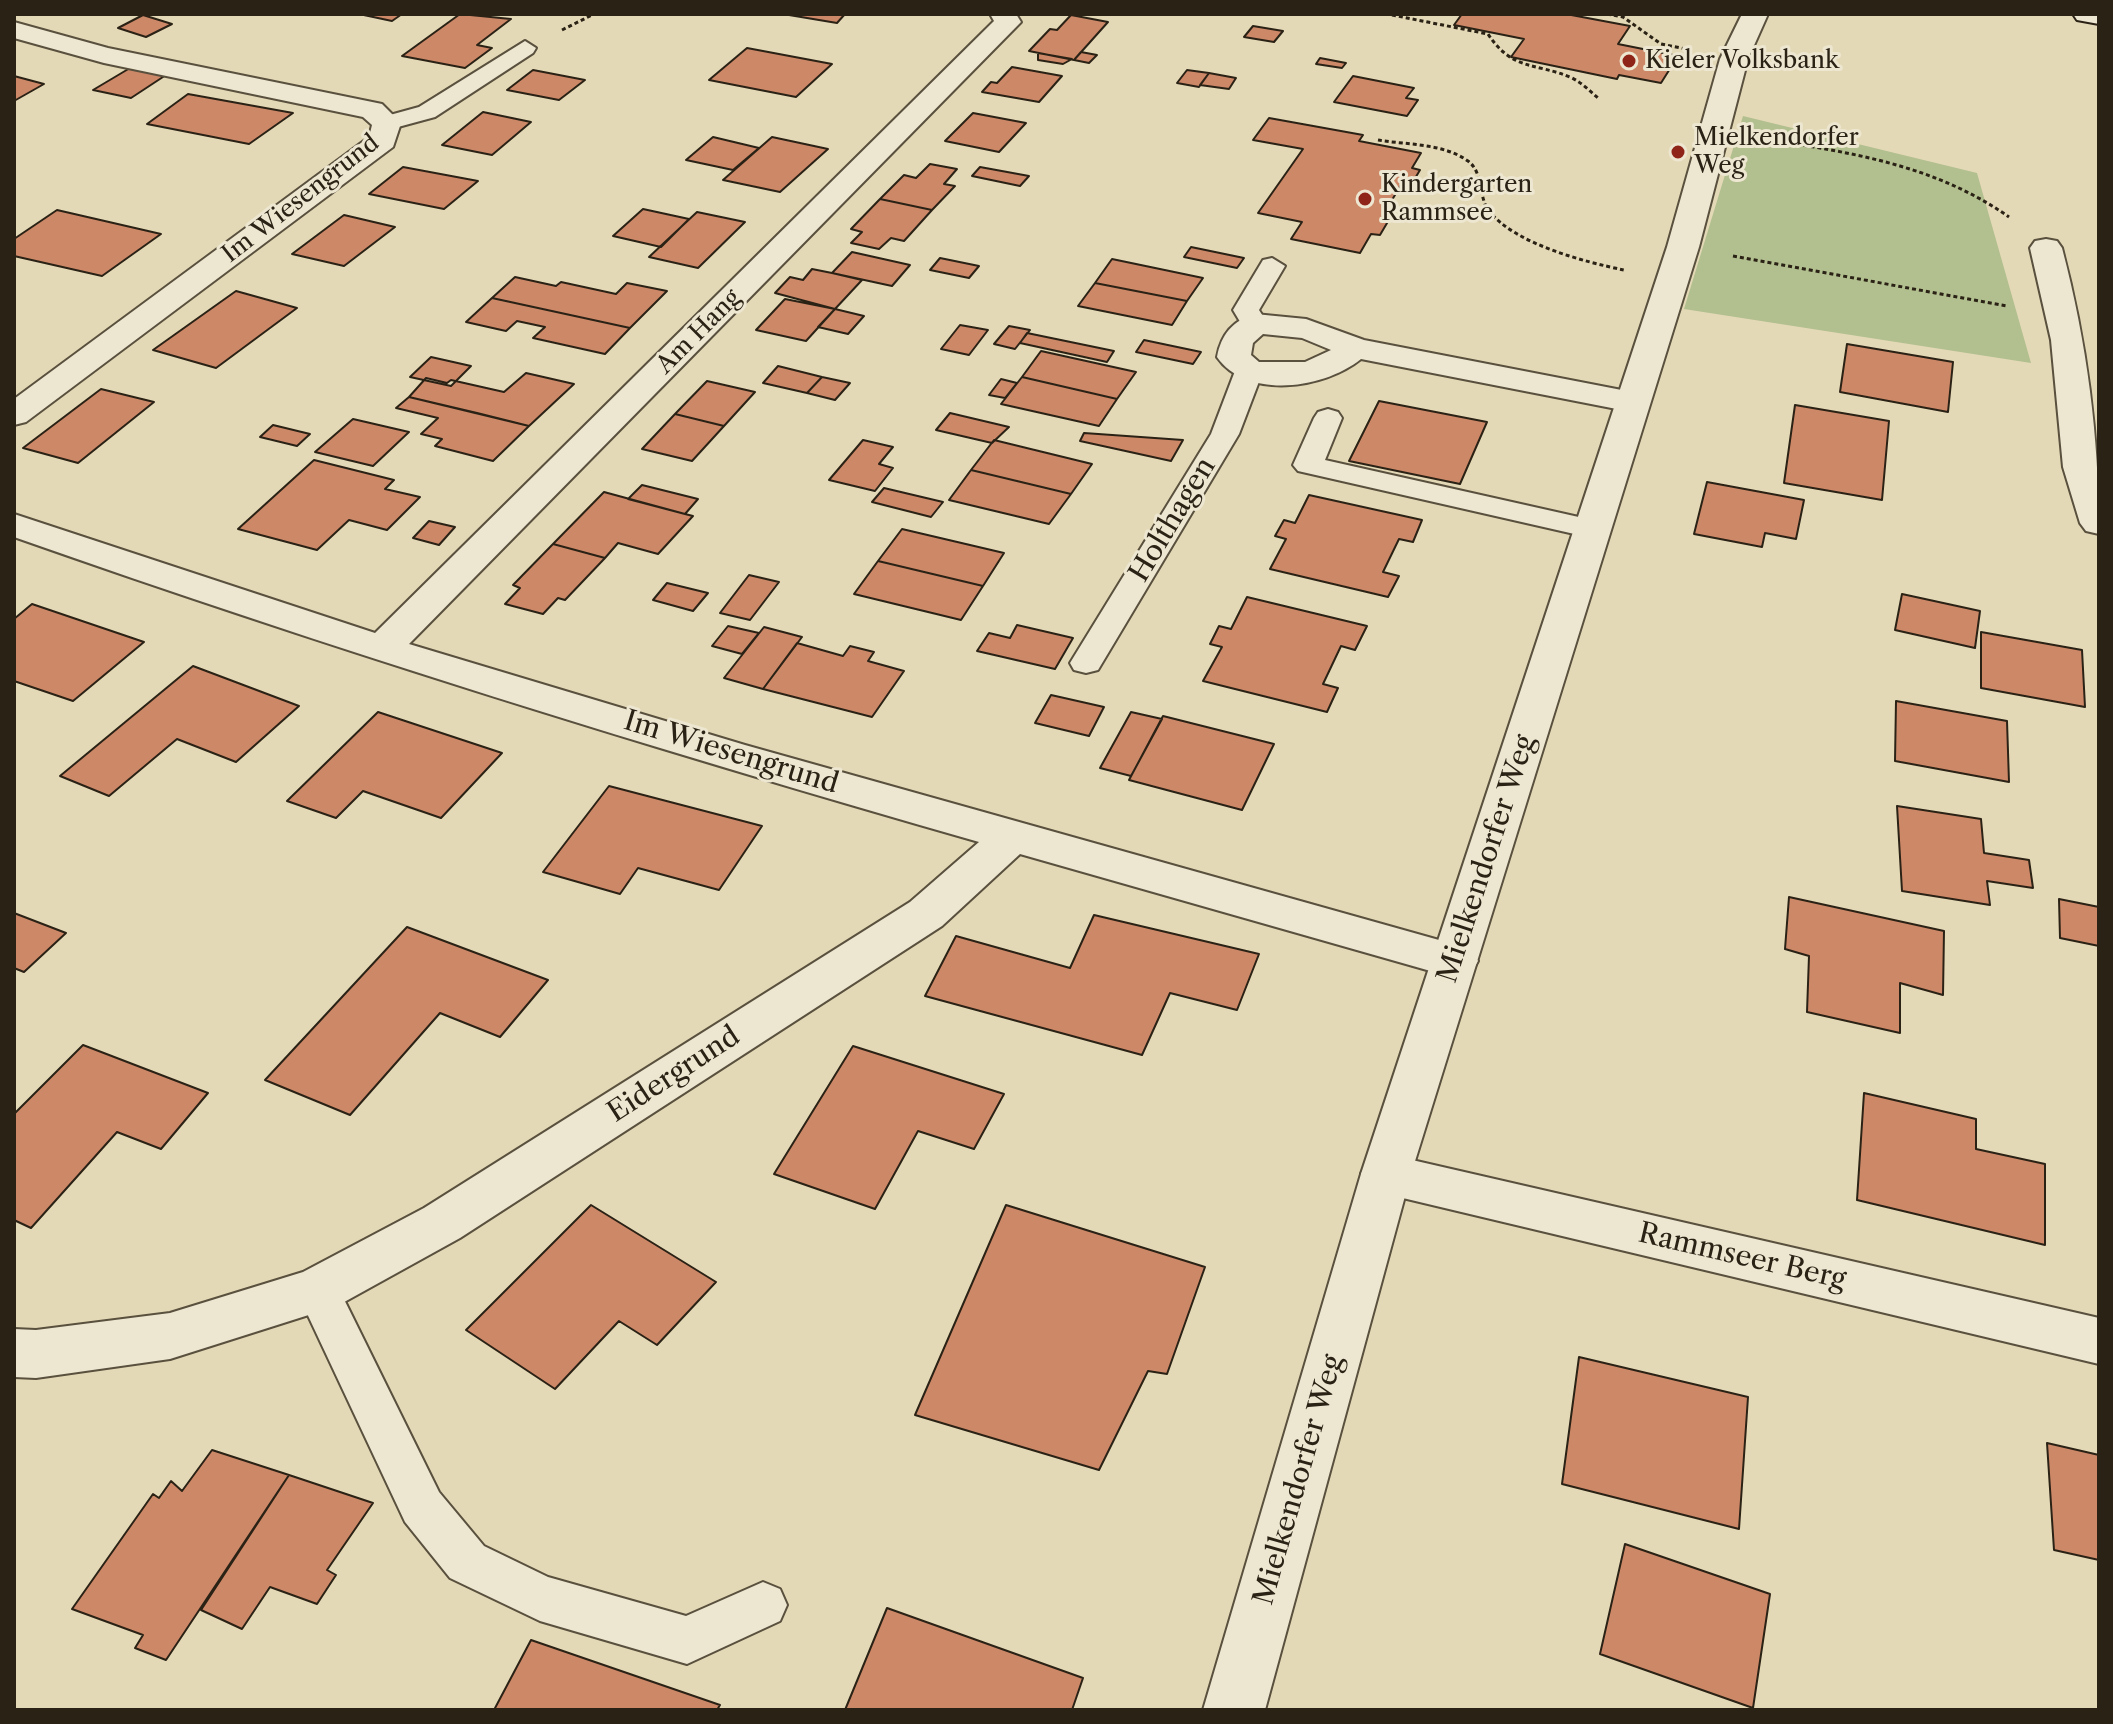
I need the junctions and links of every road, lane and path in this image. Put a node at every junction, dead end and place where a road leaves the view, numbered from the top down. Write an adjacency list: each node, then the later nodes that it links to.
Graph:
1 (1003, 14): 28 (street, Am Hang)
2 (1607, 14): 6 (path)
3 (1755, 14): 10 (street, Mielkendorfer Weg)
4 (2086, 14): 7 (street)
5 (1392, 15): 11 (path)
6 (1624, 16): 10 (path)
7 (2099, 16)
8 (14, 30): 12 (street, Im Wiesengrund)
9 (525, 48): 12 (lane)
10 (1734, 59): 13 (street, Mielkendorfer Weg)
11 (1598, 98)
12 (387, 123): 23 (street, Im Wiesengrund)
13 (1716, 132): 15 (path); 16 (street, Mielkendorfer Weg)
14 (1378, 140): 16 (path)
15 (2046, 248): 18 (street)
16 (1678, 263): 18 (path); 22 (street, Mielkendorfer Weg)
17 (1272, 266): 19 (lane)
18 (2063, 316): 25 (street)
19 (1255, 324): 20 (street); 21 (street)
20 (1354, 348): 21 (street); 22 (street)
21 (1249, 371): 29 (lane, Holthagen)
22 (1632, 402): 27 (street, Mielkendorfer Weg)
23 (14, 415)
24 (1328, 418): 27 (lane)
25 (2099, 523)
26 (14, 525): 28 (street, Im Wiesengrund)
27 (1592, 529): 31 (street, Mielkendorfer Weg)
28 (382, 649): 30 (street, Im Wiesengrund)
29 (1086, 663)
30 (1013, 836): 31 (street, Im Wiesengrund); 33 (street, Eidergrund)
31 (1455, 961): 32 (street, Mielkendorfer Weg)
32 (1386, 1174): 34 (street, Rammseer Berg); 37 (street, Mielkendorfer Weg)
33 (318, 1290): 35 (street, Eidergrund); 36 (lane)
34 (2099, 1341)
35 (14, 1353)
36 (763, 1605)
37 (1234, 1710)

